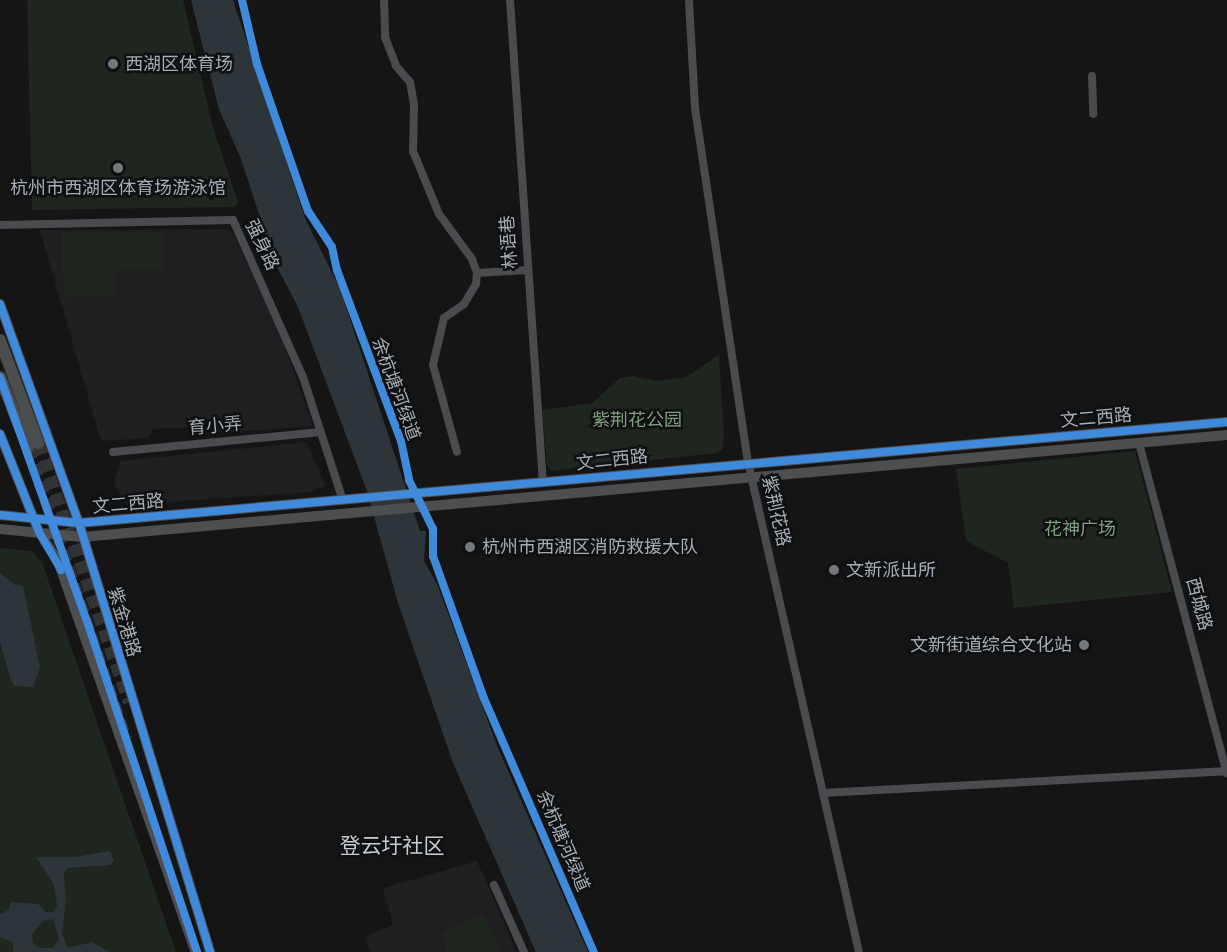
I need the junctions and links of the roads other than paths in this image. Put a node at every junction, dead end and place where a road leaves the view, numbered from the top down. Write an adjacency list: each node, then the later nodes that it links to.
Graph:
1 (384, 0): 8 (street)
2 (510, 0): 7 (street, 林语巷)
3 (688, 0): 19 (street, 紫荆花路)
4 (1092, 76): 5 (street)
5 (1093, 114)
6 (0, 225): 13 (street, 强身路)
7 (528, 270): 8 (street); 21 (street, 林语巷)
8 (477, 273): 18 (street)
9 (0, 304): 25 (main road, 紫金港路)
10 (0, 340): 11 (highway)
11 (0, 377)
12 (1227, 422): 19 (main road, 文二西路)
13 (319, 432): 17 (street, 育小弄); 22 (street, 强身路)
14 (0, 434): 24 (main road)
15 (1227, 435): 16 (main road, 文二西路)
16 (1139, 443): 20 (main road, 文二西路); 29 (street, 西城路)
17 (113, 452)
18 (457, 452)
19 (748, 462): 20 (street, 紫荆花路); 21 (main road, 文二西路)
20 (751, 476): 28 (main road, 文二西路); 30 (street, 紫荆花路)
21 (543, 482): 22 (main road, 文二西路)
22 (343, 501): 25 (main road, 文二西路)
23 (0, 515): 24 (main road, 文二西路)
24 (33, 519): 25 (main road, 文二西路); 27 (main road)
25 (79, 523): 28 (main road, 紫金港路)
26 (0, 529): 27 (main road, 文二西路)
27 (39, 532): 28 (main road, 文二西路); 32 (main road)
28 (82, 537): 33 (main road, 紫金港路)
29 (1227, 772): 30 (street)
30 (823, 793): 35 (street, 紫荆花路)
31 (494, 885): 34 (street)
32 (196, 952)
33 (210, 952)
34 (524, 952)
35 (859, 952)

